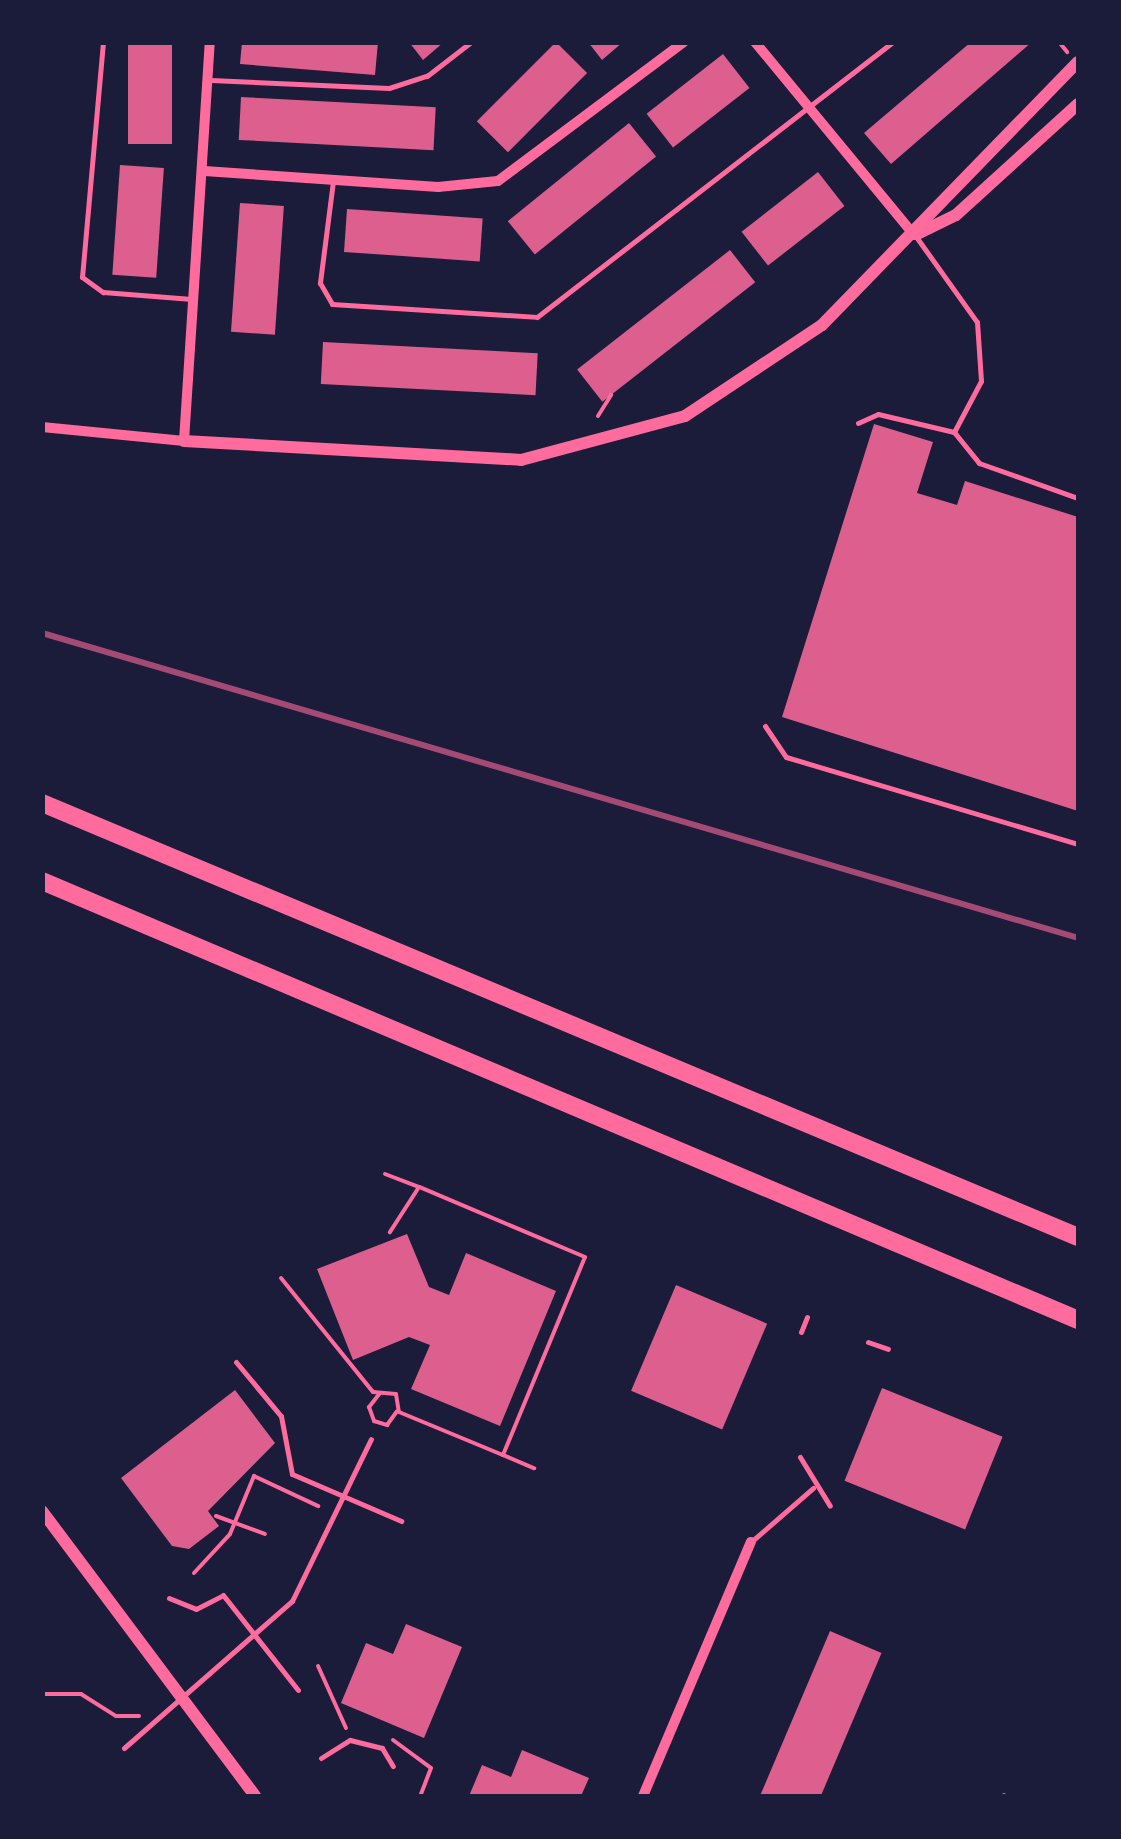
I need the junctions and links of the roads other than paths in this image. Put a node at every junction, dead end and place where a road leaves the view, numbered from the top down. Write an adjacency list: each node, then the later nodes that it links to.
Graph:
1 (103, 42): 14 (lane)
2 (210, 42): 8 (street)
3 (470, 42): 8 (lane)
4 (684, 42): 12 (street)
5 (755, 42): 10 (street)
6 (893, 42): 10 (lane)
7 (1078, 62): 13 (street)
8 (208, 80): 11 (street)
9 (1078, 104): 13 (street)
10 (811, 108): 12 (lane); 13 (street)
11 (204, 171): 12 (street); 14 (street)
12 (333, 181)
13 (914, 236): 17 (lane); 18 (street)
14 (196, 299): 18 (street)
15 (858, 422): 17 (lane)
16 (42, 427): 18 (street)
17 (954, 432): 19 (lane)
18 (184, 441)
19 (1078, 498)
20 (764, 726): 22 (lane)
21 (42, 803): 24 (highway)
22 (1078, 844)
23 (42, 880): 26 (highway)
24 (1078, 1236)
25 (807, 1317): 27 (lane)
26 (1078, 1320)
27 (801, 1332)
28 (868, 1342): 29 (lane)
29 (888, 1349)
30 (236, 1362): 34 (lane)
31 (371, 1439): 34 (lane)
32 (800, 1457): 33 (lane)
33 (813, 1488): 35 (lane); 38 (lane)
34 (345, 1498): 37 (lane); 40 (lane)
35 (830, 1506)
36 (42, 1511): 42 (street)
37 (401, 1521)
38 (751, 1542): 47 (street)
39 (169, 1598): 40 (lane)
40 (259, 1634): 41 (lane); 42 (lane)
41 (298, 1690)
42 (180, 1698): 43 (lane); 46 (street)
43 (124, 1748)
44 (321, 1758): 45 (lane)
45 (393, 1766)
46 (255, 1796)
47 (643, 1796)

